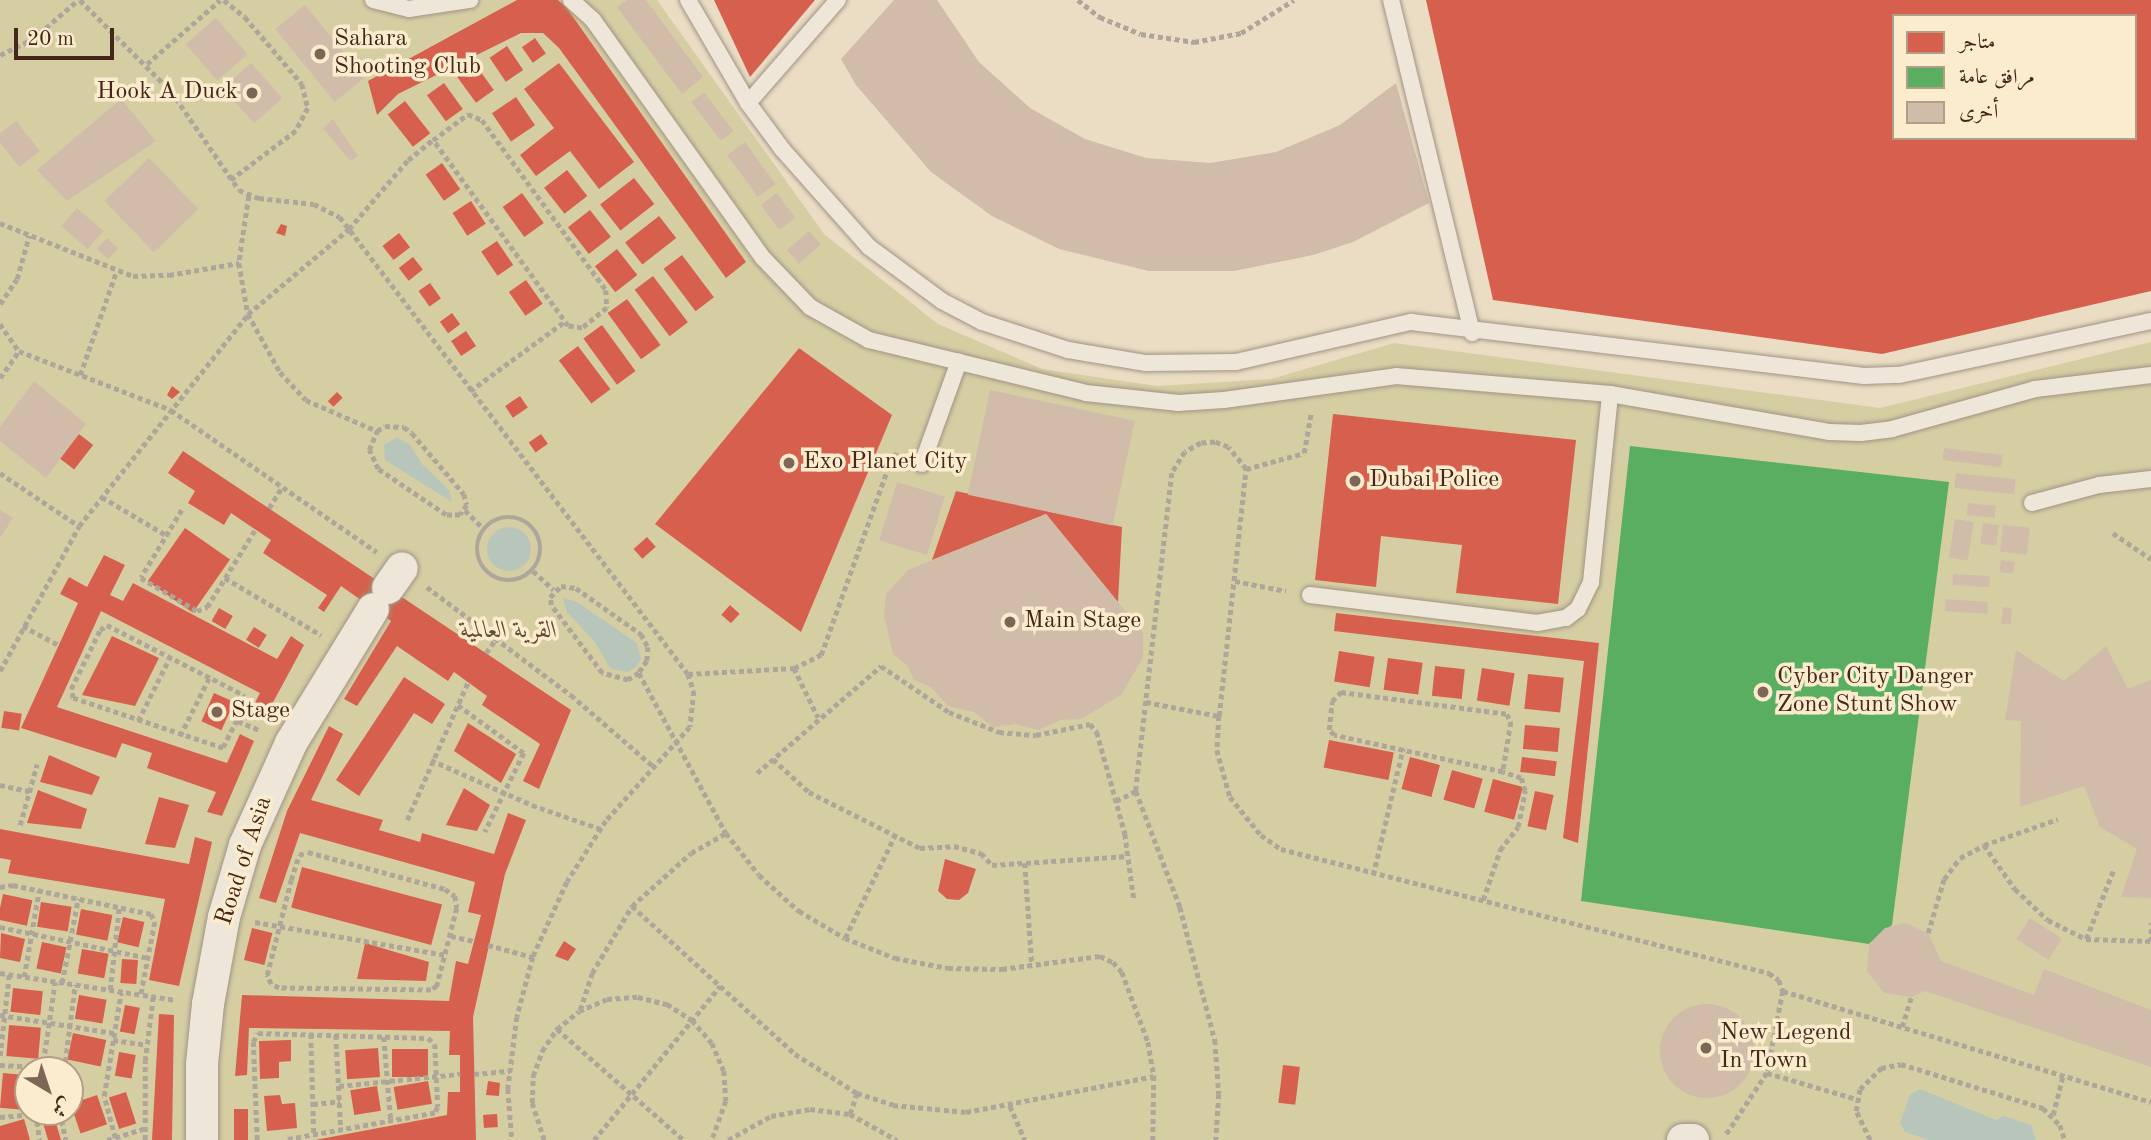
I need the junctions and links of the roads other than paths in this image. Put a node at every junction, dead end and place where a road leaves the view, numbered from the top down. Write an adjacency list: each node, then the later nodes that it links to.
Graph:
1 (373, 0): 2 (lane)
2 (470, 0)
3 (571, 0): 10 (lane)
4 (688, 0): 7 (lane)
5 (838, 0): 7 (lane)
6 (1391, 0): 9 (lane)
7 (748, 103): 9 (lane)
8 (2151, 321): 9 (lane)
9 (1472, 333)
10 (959, 361): 12 (lane); 13 (lane)
11 (2151, 376): 12 (lane)
12 (1610, 394): 17 (lane)
13 (922, 464)
14 (2151, 479): 15 (lane)
15 (2032, 503)
16 (388, 588): 18 (street, Road of Asia)
17 (1310, 595)
18 (202, 1140)
19 (1683, 1140): 20 (street)
20 (1693, 1140)

